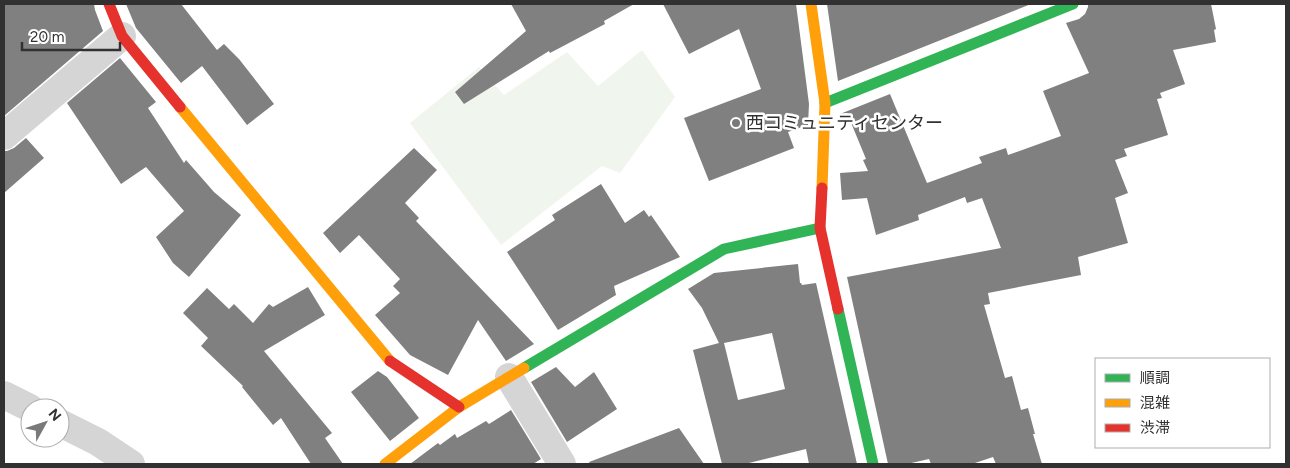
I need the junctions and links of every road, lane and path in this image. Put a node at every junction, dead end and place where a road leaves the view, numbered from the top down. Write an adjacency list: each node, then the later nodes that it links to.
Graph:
1 (109, 4): 4 (street)
2 (811, 4): 5 (street)
3 (1073, 4): 5 (street)
4 (122, 36): 6 (street); 11 (street)
5 (825, 103): 7 (street)
6 (4, 136)
7 (820, 228): 8 (street); 16 (street)
8 (509, 378): 11 (street); 15 (street)
9 (4, 394): 10 (street)
10 (20, 403)
11 (459, 407): 14 (street)
12 (70, 428): 13 (street)
13 (131, 464)
14 (385, 464)
15 (562, 464)
16 (872, 464)

